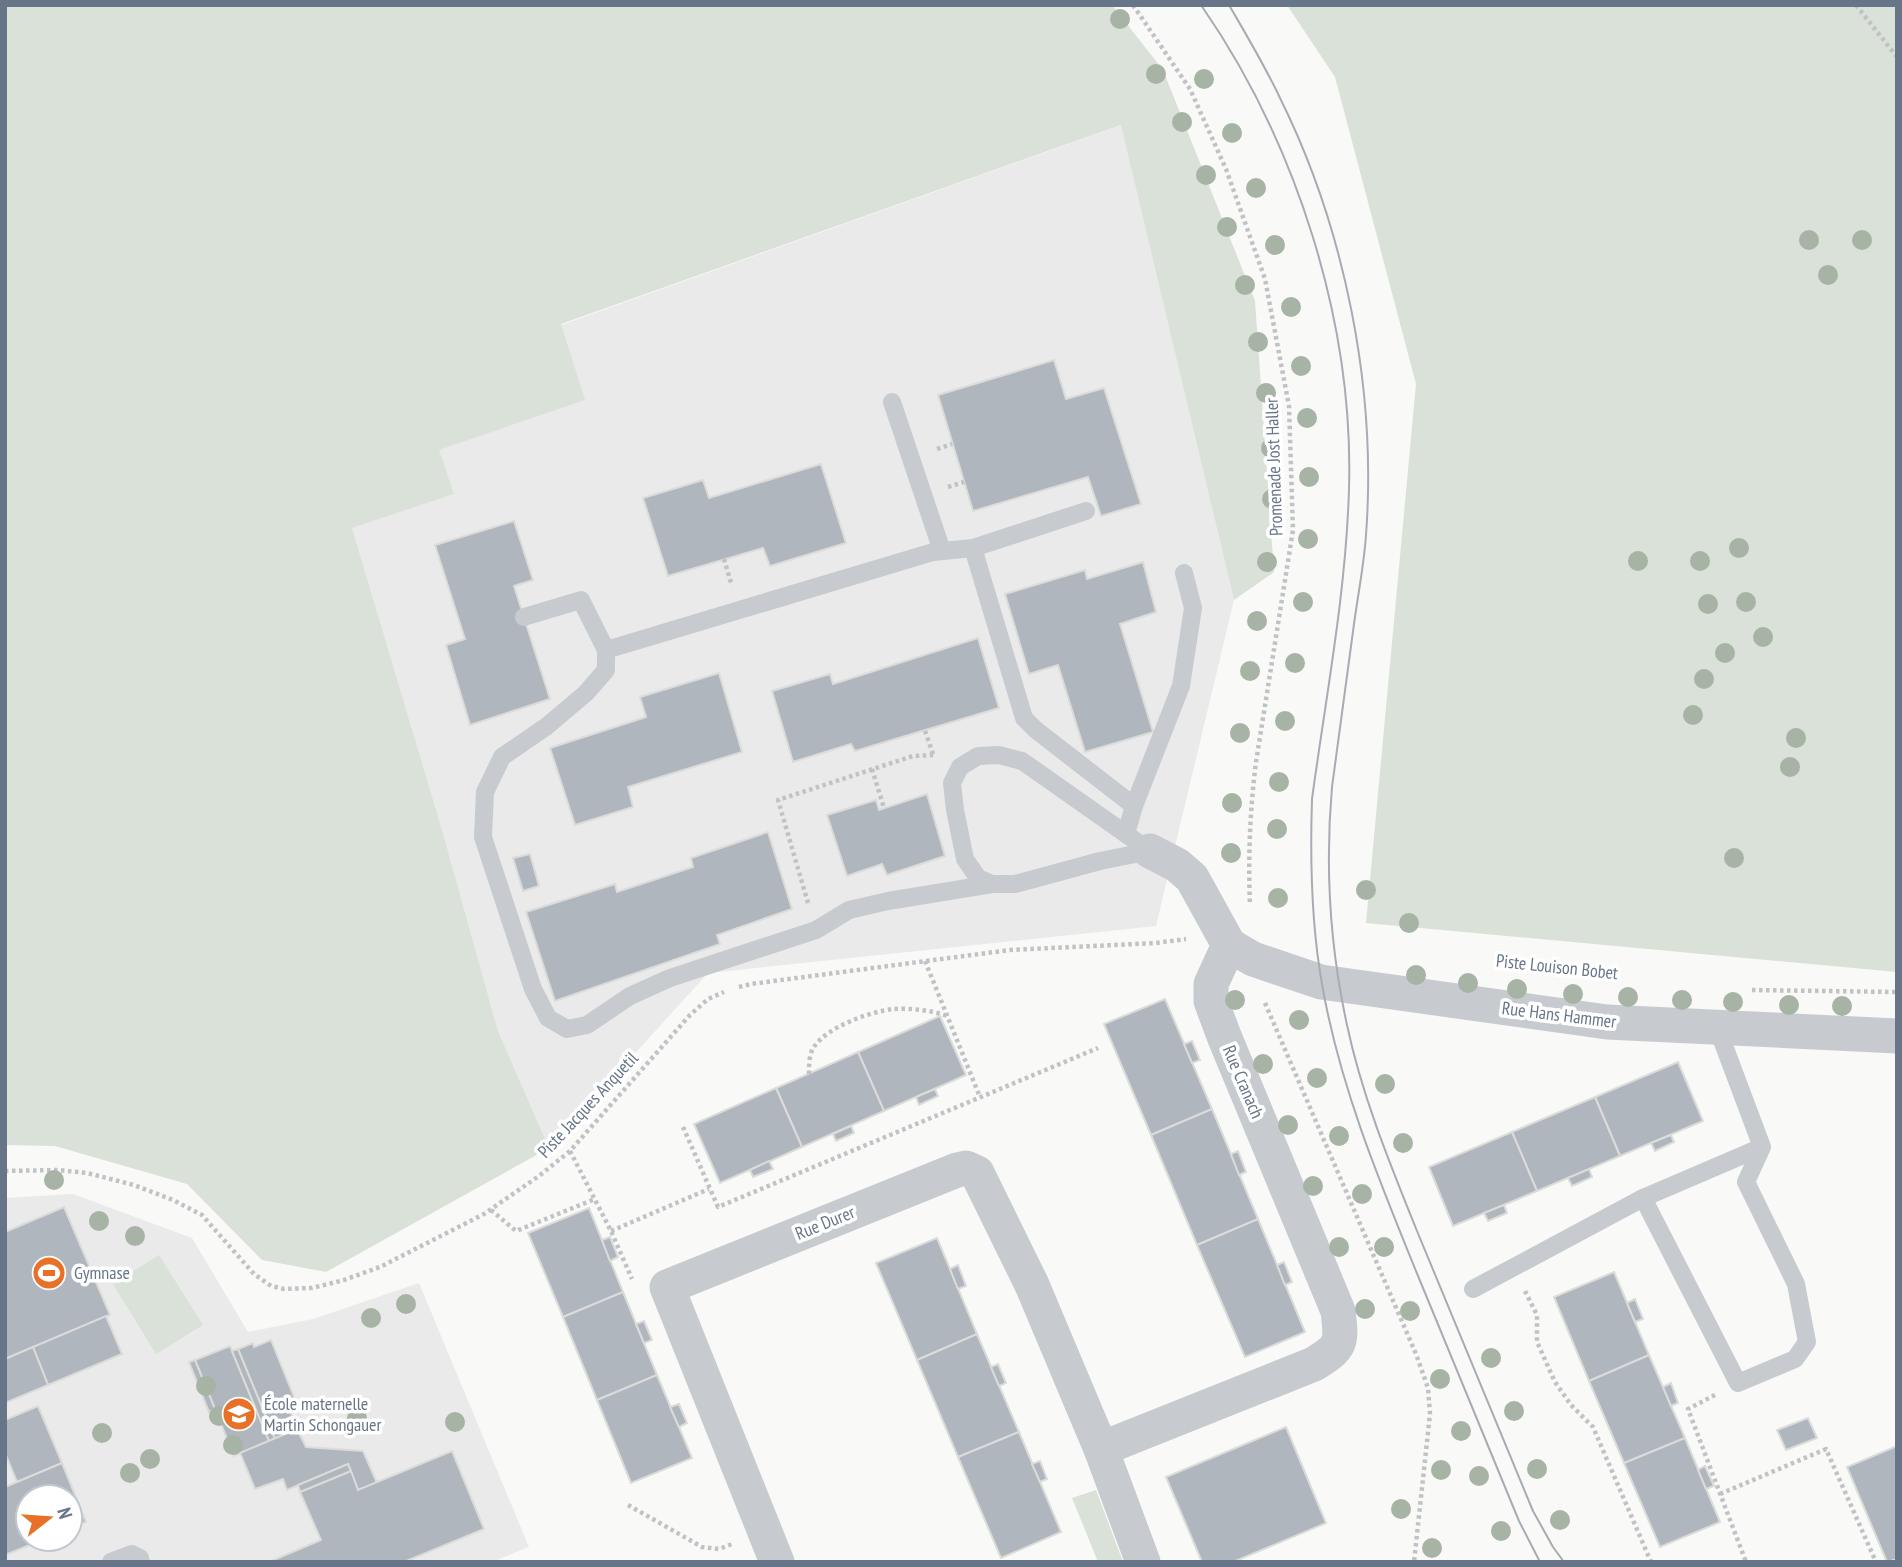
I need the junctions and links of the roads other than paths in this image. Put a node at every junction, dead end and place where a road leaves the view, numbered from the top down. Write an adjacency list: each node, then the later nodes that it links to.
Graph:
1 (892, 402): 4 (lane)
2 (1086, 511): 3 (lane)
3 (973, 548): 4 (lane); 8 (lane)
4 (942, 551): 7 (lane)
5 (1184, 573): 8 (lane)
6 (524, 617): 7 (lane)
7 (606, 649): 10 (lane)
8 (1134, 806): 9 (lane)
9 (1138, 842): 10 (lane); 10 (lane); 11 (street)
10 (992, 884)
11 (1245, 942): 12 (street, Rue Hans Hammer); 17 (street, Rue Cranach)
12 (1717, 1027): 13 (street, Rue Hans Hammer); 14 (lane)
13 (1897, 1036)
14 (1762, 1147): 15 (lane); 15 (lane)
15 (1643, 1198): 16 (lane)
16 (1473, 1289)
17 (1101, 1449): 20 (street, Rue Durer); 21 (street, Rue Durer)
18 (111, 1562): 19 (lane)
19 (141, 1562)
20 (777, 1562)
21 (1143, 1562)

